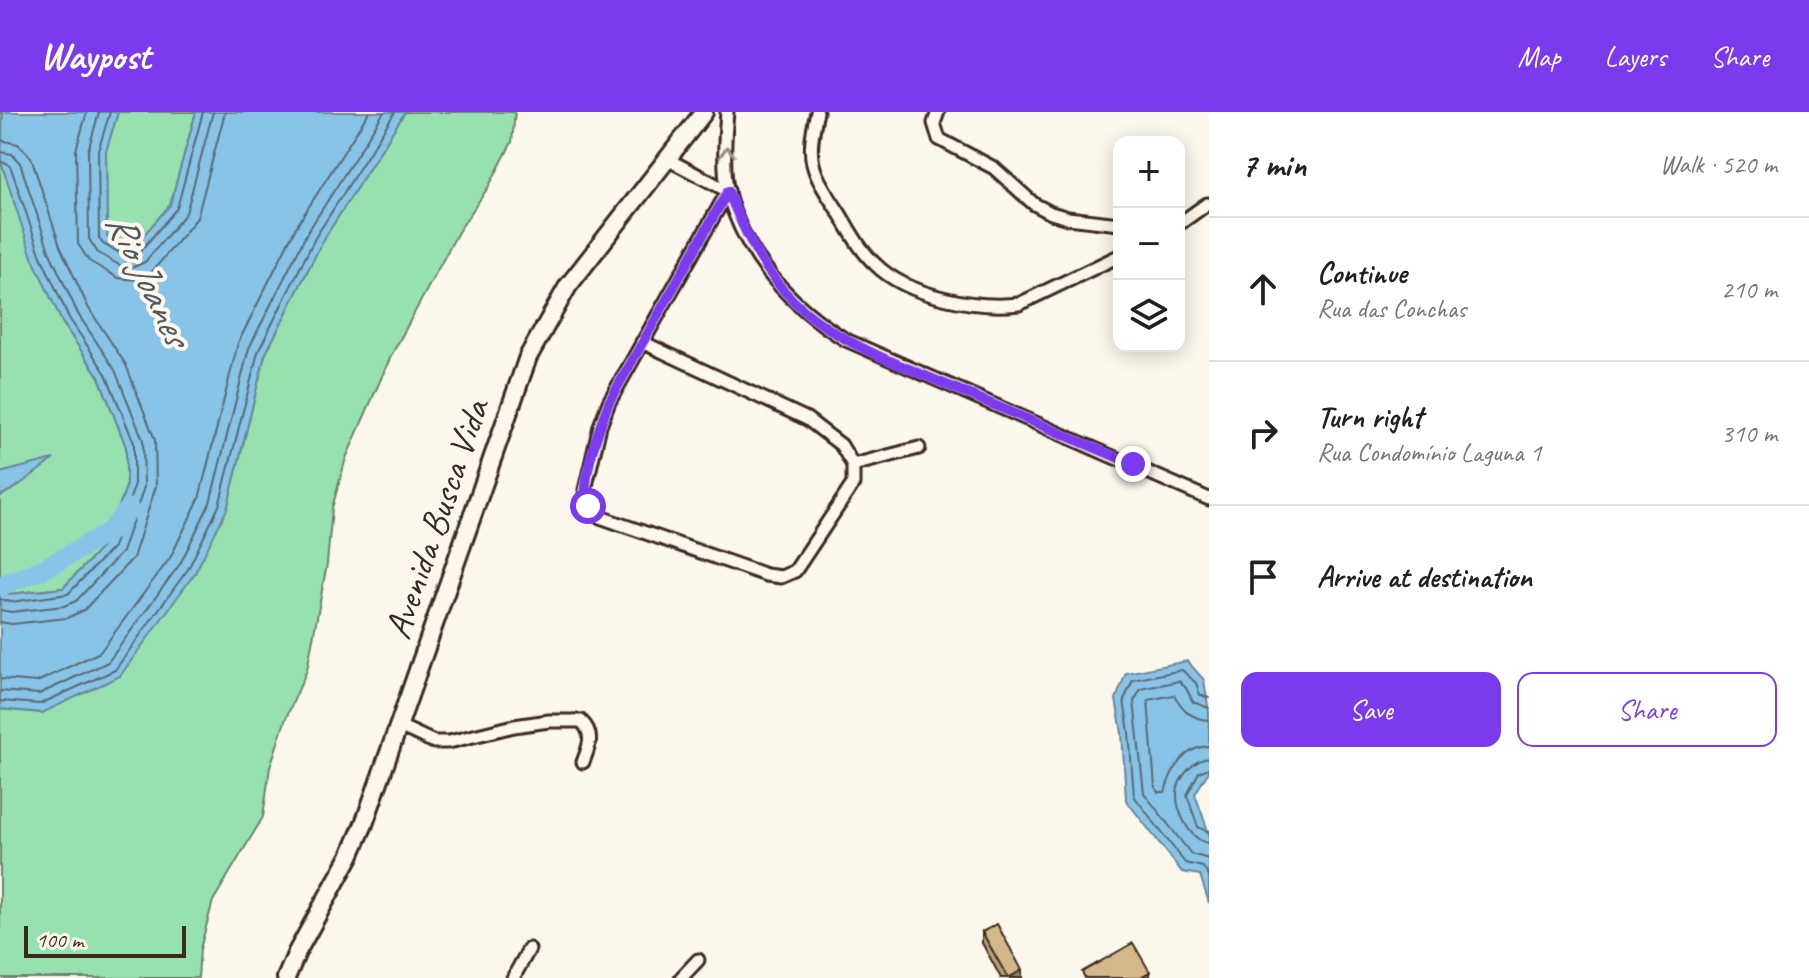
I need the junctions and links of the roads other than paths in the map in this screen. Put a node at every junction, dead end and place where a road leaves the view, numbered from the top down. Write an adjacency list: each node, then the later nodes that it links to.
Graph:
1 (704, 112): 5 (street, Avenida Busca Vida)
2 (727, 112): 6 (street, one-way to 2)
3 (817, 112): 10 (street)
4 (938, 112): 9 (street)
5 (667, 159): 6 (street); 15 (street, Avenida Busca Vida)
6 (728, 191): 11 (street); 14 (street)
7 (1207, 204): 8 (street)
8 (1185, 220)
9 (1113, 223)
10 (1113, 259)
11 (642, 342): 13 (street); 13 (street)
12 (919, 448): 13 (street)
13 (853, 465)
14 (1209, 499)
15 (397, 725): 16 (street); 19 (street, Avenida Busca Vida)
16 (583, 762)
17 (529, 949): 20 (street)
18 (698, 960): 21 (street)
19 (285, 977)
20 (513, 978)
21 (681, 978)

